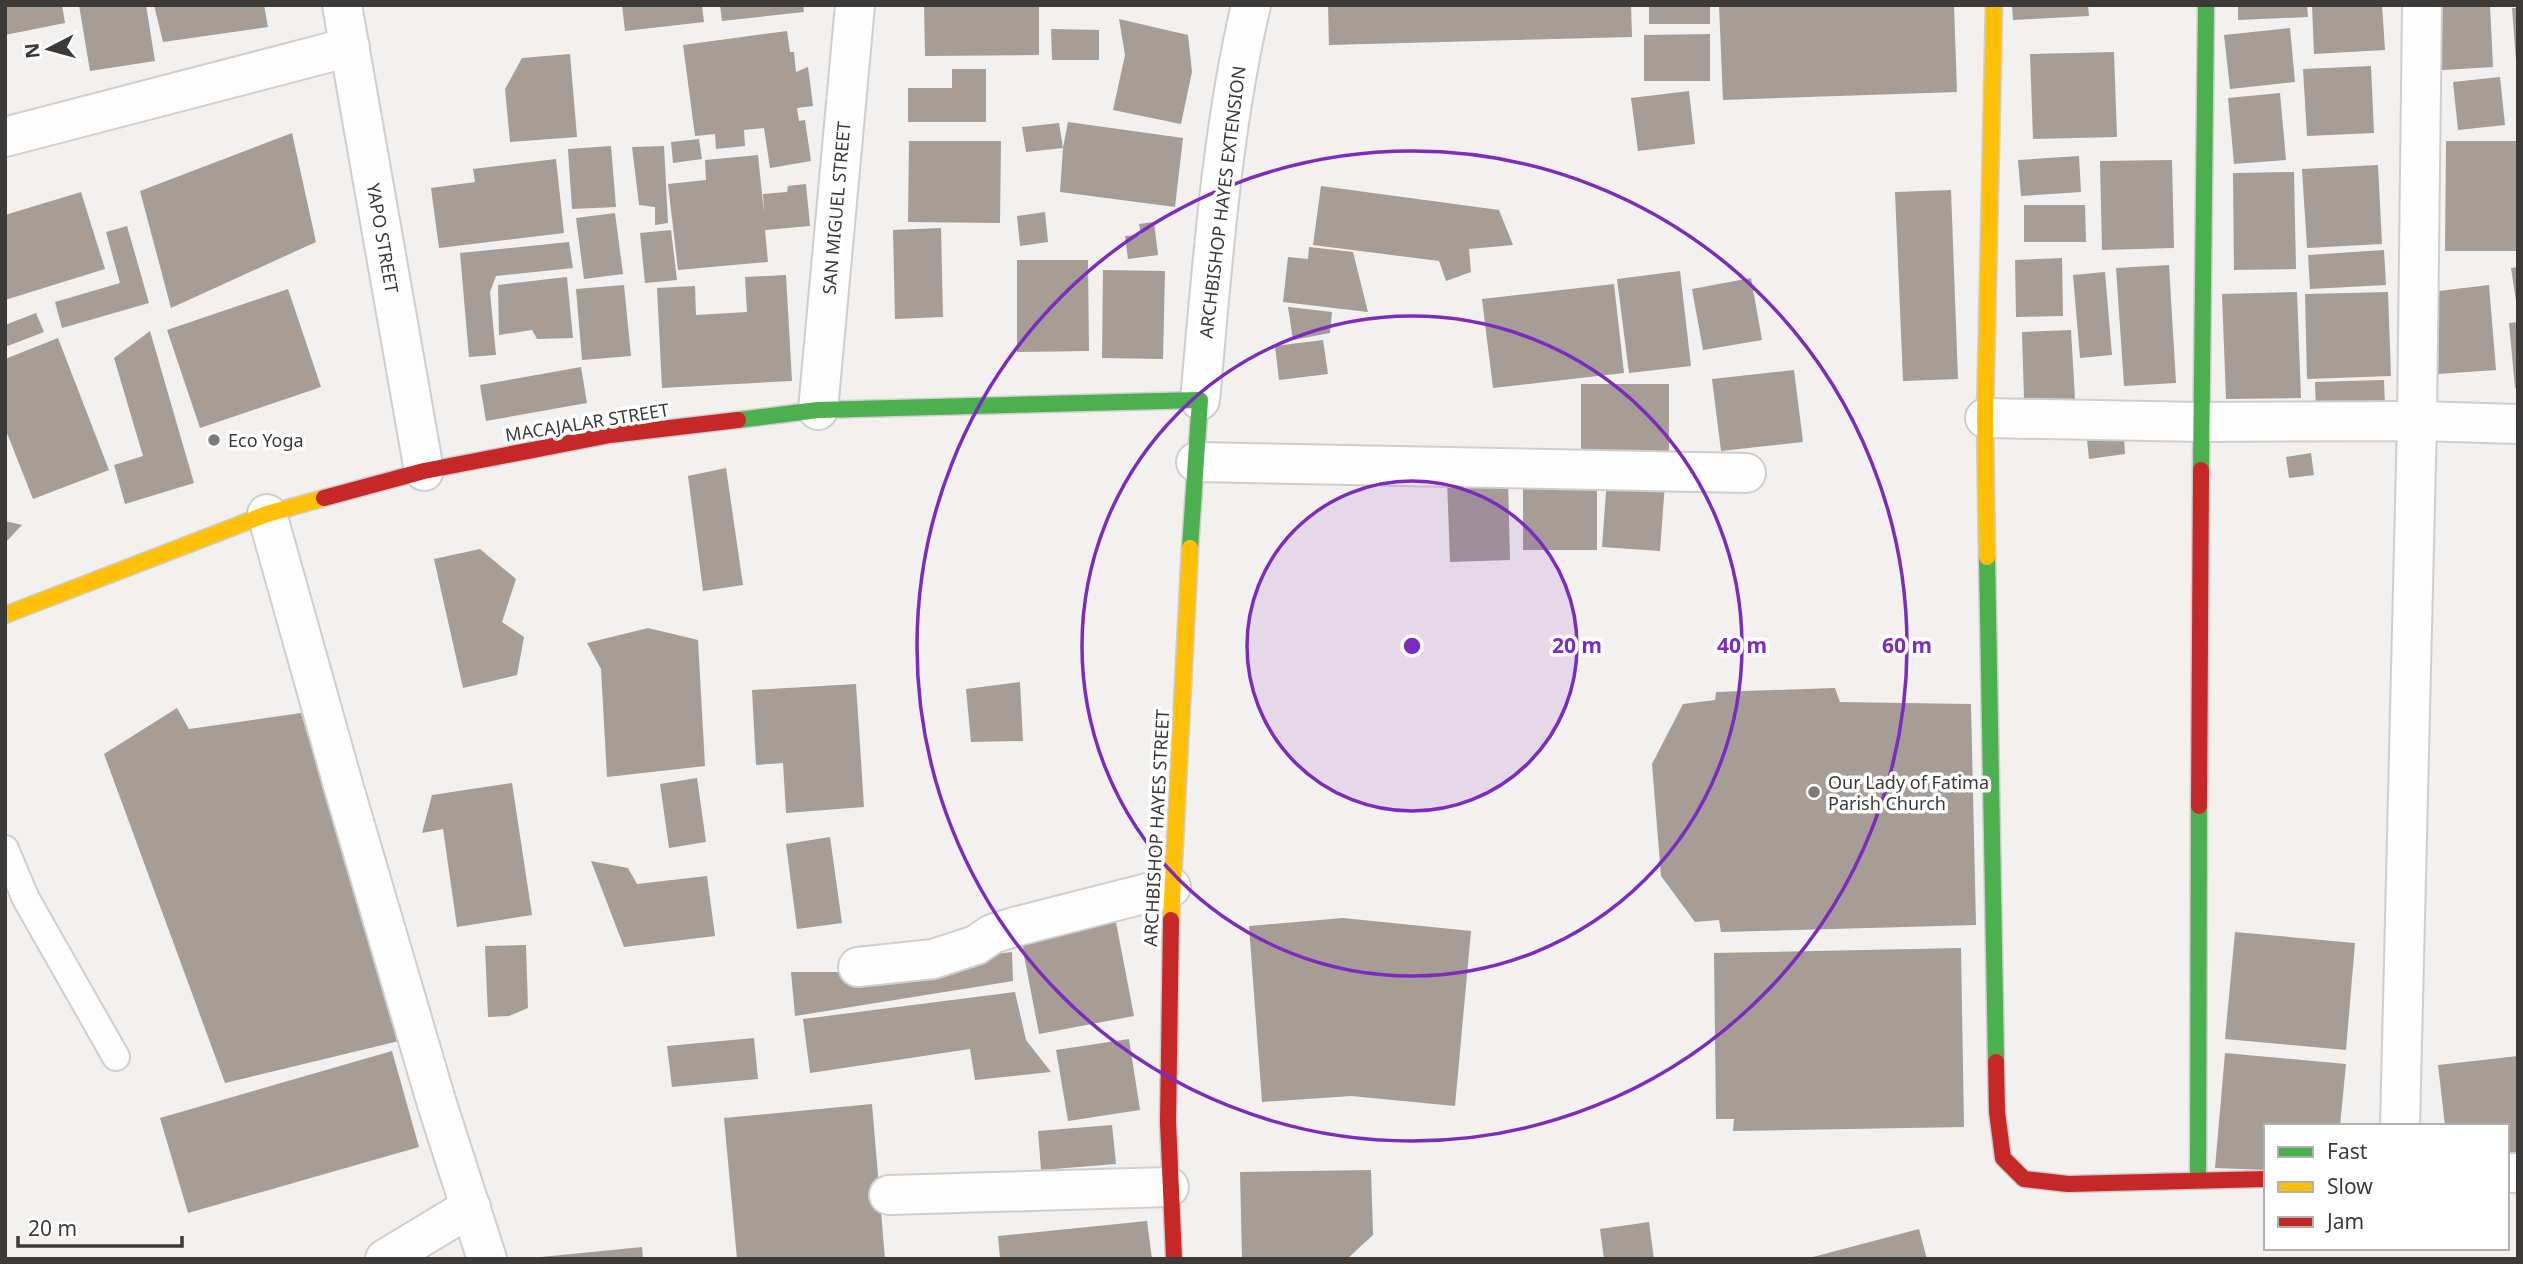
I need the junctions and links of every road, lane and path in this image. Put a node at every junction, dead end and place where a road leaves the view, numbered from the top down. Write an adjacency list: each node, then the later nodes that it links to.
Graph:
1 (342, 5): 7 (street, YAPO STREET)
2 (855, 5): 10 (street, SAN MIGUEL STREET)
3 (1251, 5): 9 (street, ARCHBISHOP HAYES EXTENSION)
4 (1994, 5): 11 (street)
5 (2206, 5): 13 (street)
6 (2422, 5): 12 (street)
7 (349, 47): 8 (street); 16 (street, YAPO STREET)
8 (5, 137)
9 (1200, 400): 10 (street, MACAJALAR STREET); 15 (street, ARCHBISHOP HAYES STREET)
10 (818, 410): 16 (street, MACAJALAR STREET)
11 (1985, 418): 13 (street); 26 (street)
12 (2417, 421): 13 (street); 14 (street); 24 (street)
13 (2201, 422): 26 (street)
14 (2518, 424)
15 (1196, 462): 17 (street); 21 (street, ARCHBISHOP HAYES STREET)
16 (424, 471): 18 (street, MACAJALAR STREET)
17 (1746, 473)
18 (267, 514): 19 (street, MACAJALAR STREET); 29 (street)
19 (5, 615)
20 (5, 849): 23 (lane)
21 (1171, 887): 22 (street); 27 (street, ARCHBISHOP HAYES STREET)
22 (858, 967)
23 (116, 1058)
24 (2400, 1124)
25 (2264, 1179): 26 (street)
26 (2198, 1180)
27 (1169, 1187): 28 (street); 32 (street, ARCHBISHOP HAYES STREET)
28 (889, 1195)
29 (471, 1207): 30 (street); 31 (street)
30 (385, 1259)
31 (486, 1259)
32 (1174, 1259)

